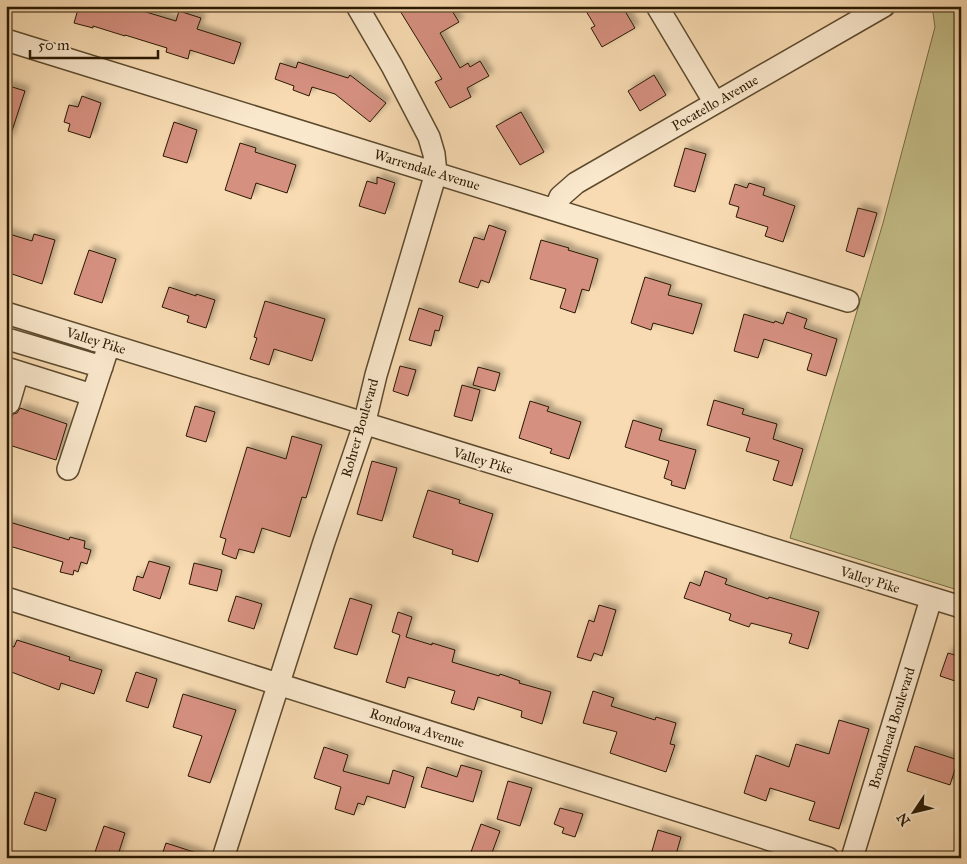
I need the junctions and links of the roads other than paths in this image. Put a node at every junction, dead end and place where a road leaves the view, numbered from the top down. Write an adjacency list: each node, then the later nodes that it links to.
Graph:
1 (358, 6): 6 (street, Rohrer Boulevard)
2 (657, 6): 5 (street)
3 (884, 6): 5 (street, Pocatello Avenue)
4 (6, 40): 6 (street, Warrendale Avenue)
5 (715, 103): 7 (street, Pocatello Avenue)
6 (436, 173): 7 (street, Warrendale Avenue); 16 (street, Rohrer Boulevard)
7 (555, 210): 8 (street, Warrendale Avenue)
8 (848, 301)
9 (6, 313): 11 (street, Valley Pike)
10 (11, 340): 12 (street)
11 (109, 345): 12 (street); 16 (street, Valley Pike)
12 (102, 367): 14 (street)
13 (12, 370): 14 (street); 15 (street)
14 (92, 395): 17 (street)
15 (6, 403)
16 (364, 425): 19 (street, Valley Pike); 21 (street, Rohrer Boulevard)
17 (68, 469)
18 (6, 598): 21 (street, Rondowa Avenue)
19 (932, 598): 20 (street, Valley Pike); 24 (street, Broadmead Boulevard)
20 (961, 608)
21 (278, 684): 22 (street, Rohrer Boulevard); 23 (street, Rondowa Avenue)
22 (223, 858)
23 (828, 858)
24 (852, 858)

